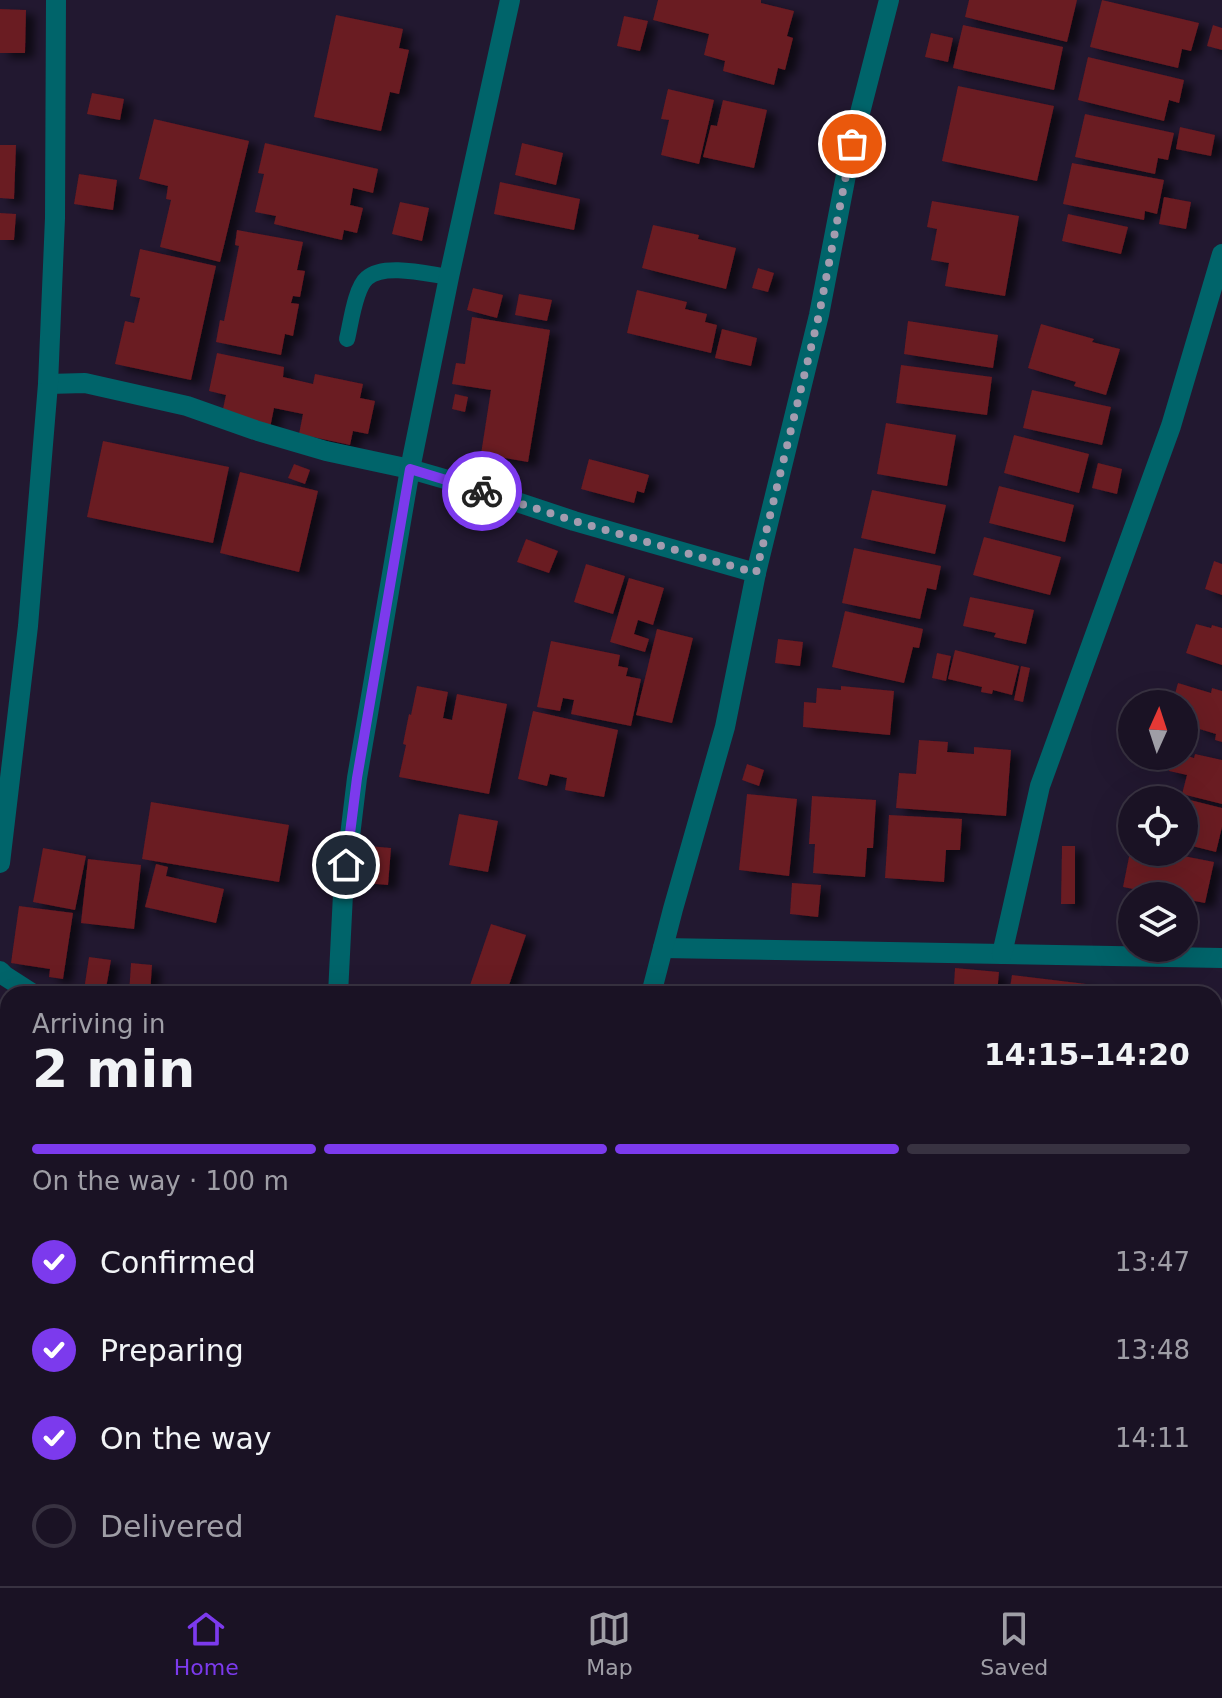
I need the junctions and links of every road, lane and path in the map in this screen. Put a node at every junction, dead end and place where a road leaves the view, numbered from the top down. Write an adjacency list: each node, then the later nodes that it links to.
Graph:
1 (56, 0): 7 (street)
2 (510, 0): 5 (street)
3 (889, 0): 9 (street)
4 (1222, 254): 12 (street)
5 (449, 277): 6 (lane); 8 (street)
6 (347, 339)
7 (48, 384): 8 (street); 10 (street)
8 (410, 469): 9 (street); 16 (street)
9 (756, 573): 11 (street)
10 (0, 863)
11 (663, 948): 12 (street); 17 (street)
12 (1002, 954): 13 (street)
13 (1222, 958)
14 (0, 971): 15 (street)
15 (22, 986)
16 (338, 986)
17 (653, 986)

